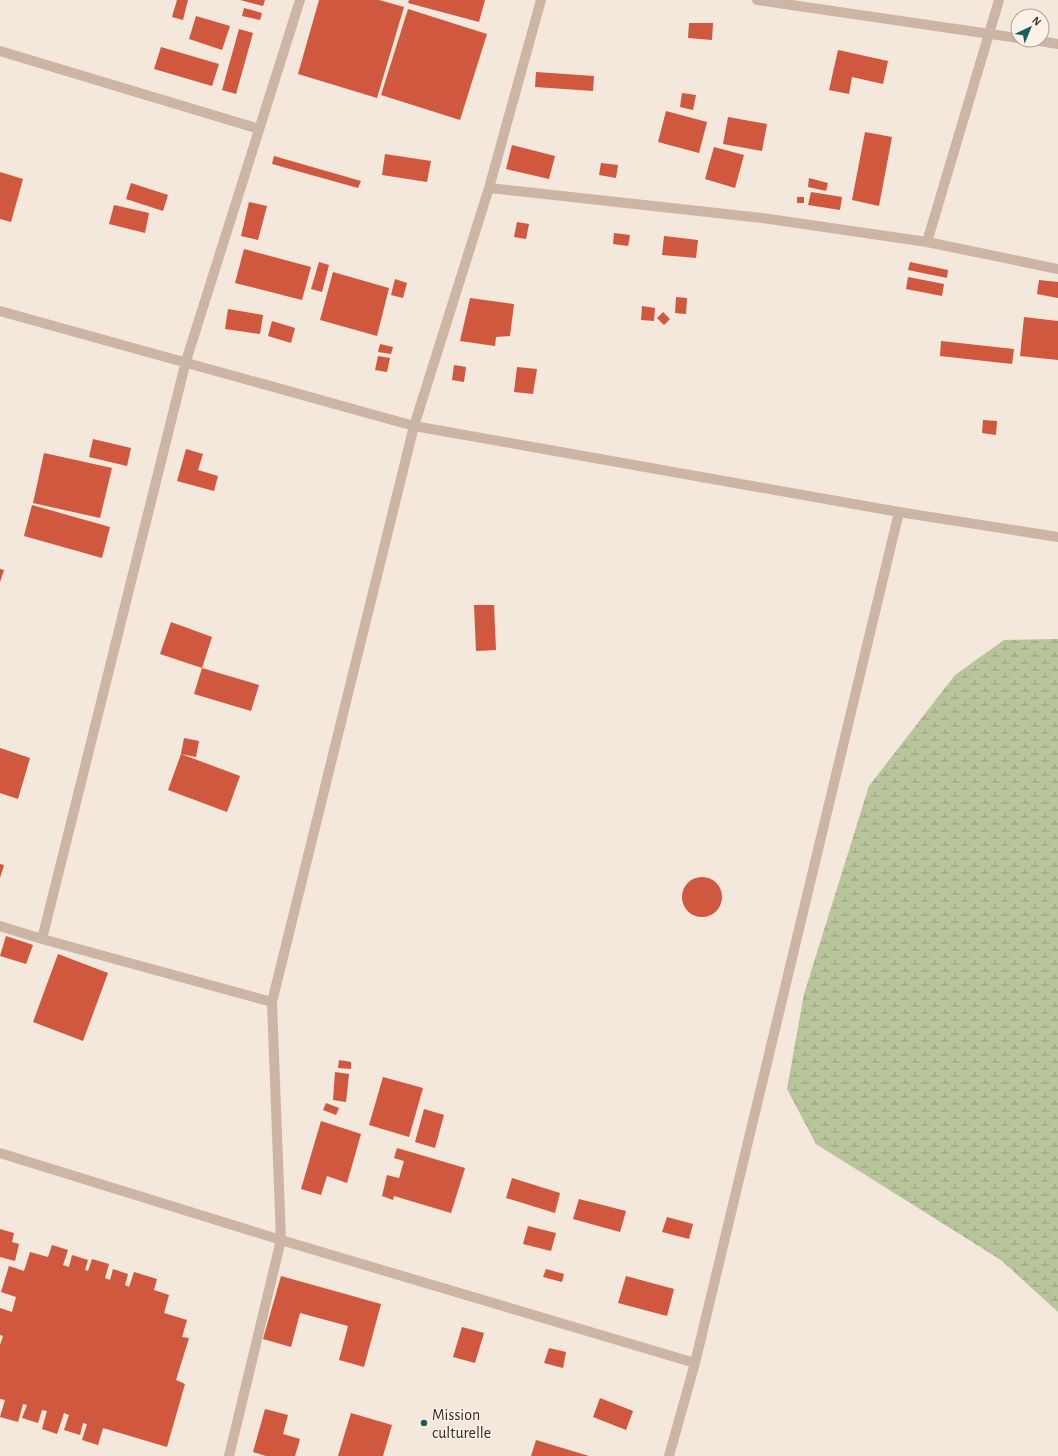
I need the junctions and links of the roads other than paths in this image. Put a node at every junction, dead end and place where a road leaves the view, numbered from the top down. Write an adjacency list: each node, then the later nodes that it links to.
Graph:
1 (300, 0): 8 (street)
2 (542, 0): 9 (street)
3 (757, 0): 5 (street)
4 (999, 0): 5 (street)
5 (988, 34): 6 (street); 10 (street)
6 (1010, 37)
7 (0, 51): 8 (street)
8 (259, 129): 13 (street)
9 (488, 188): 10 (street); 14 (street)
10 (928, 242): 11 (street)
11 (1058, 269)
12 (0, 311): 13 (street)
13 (186, 361): 14 (street); 18 (street)
14 (414, 426): 15 (street); 19 (street)
15 (899, 512): 16 (street); 22 (street)
16 (1058, 537)
17 (0, 926): 18 (street)
18 (42, 939): 19 (street)
19 (272, 1002): 21 (street)
20 (0, 1153): 21 (street)
21 (281, 1240): 22 (street); 23 (street)
22 (695, 1363): 24 (street)
23 (229, 1456)
24 (668, 1456)

